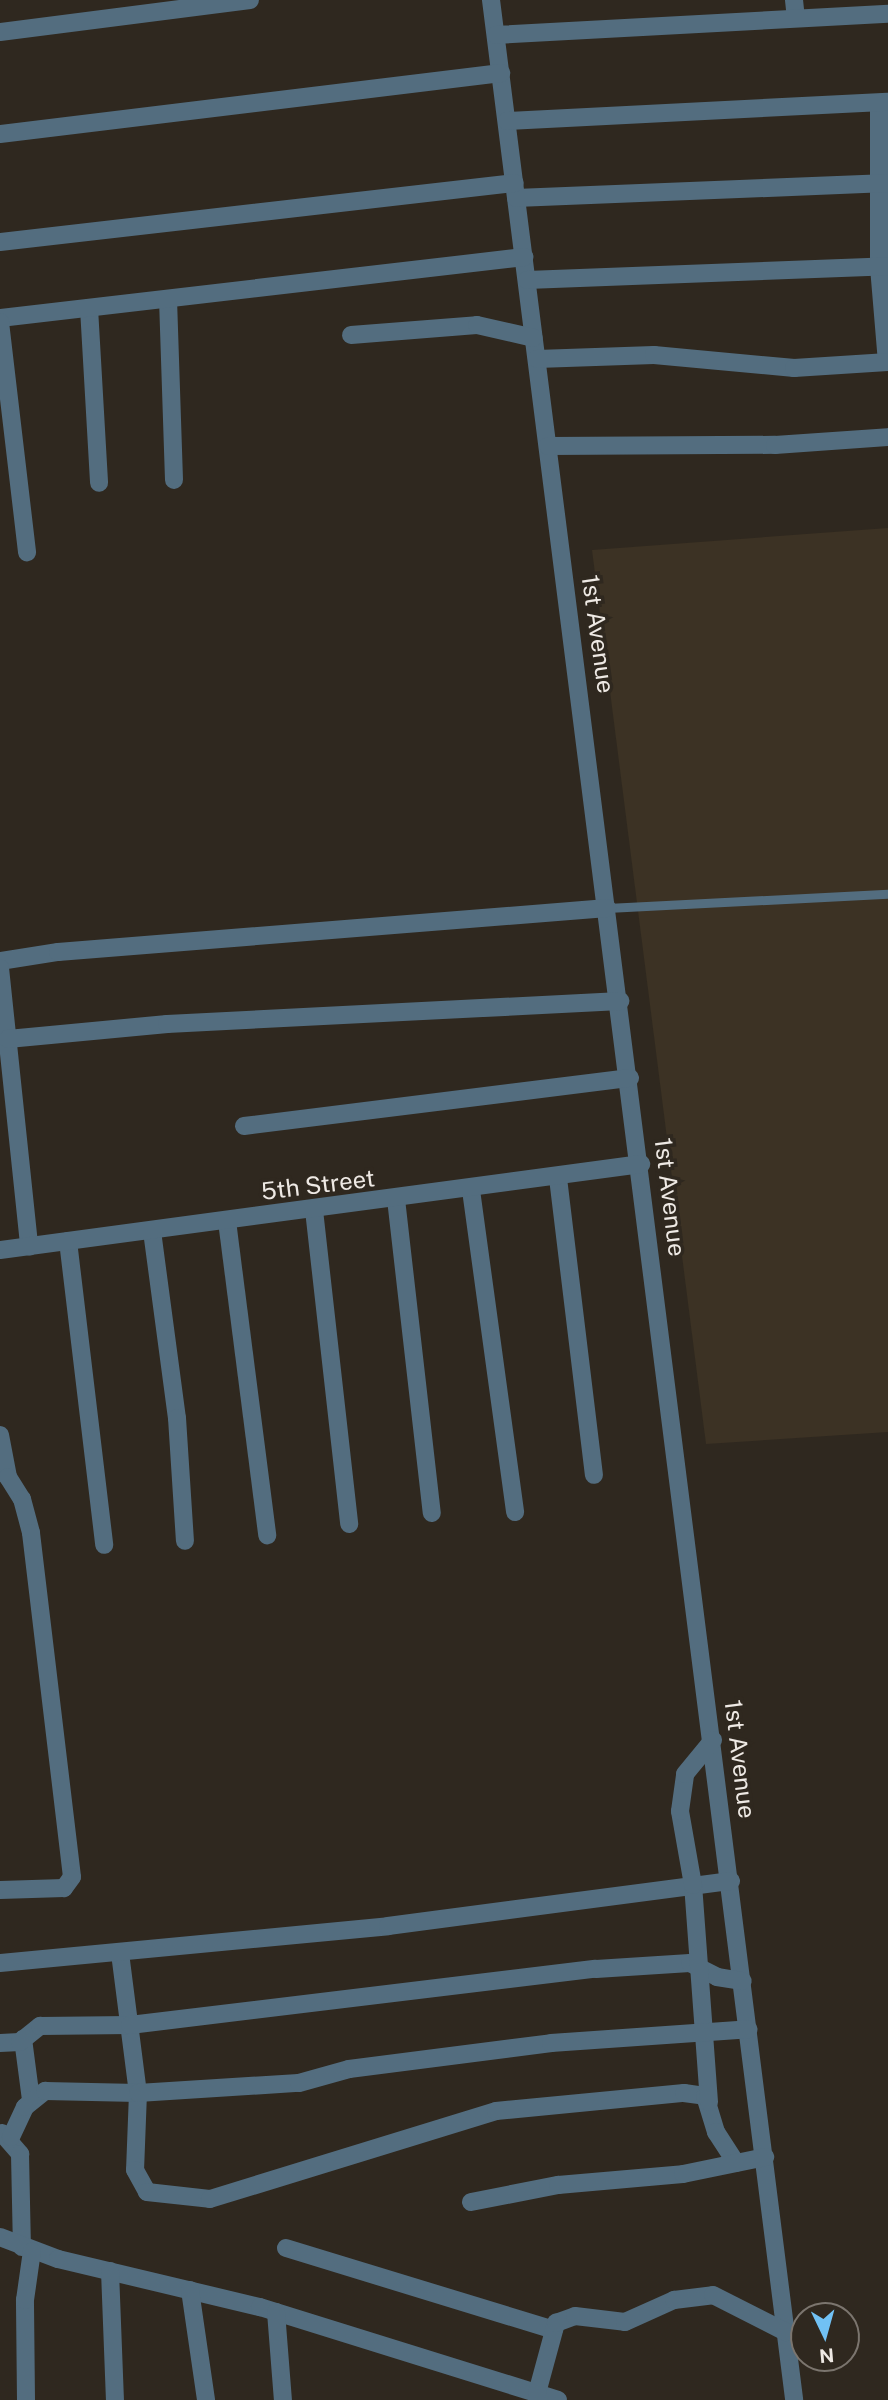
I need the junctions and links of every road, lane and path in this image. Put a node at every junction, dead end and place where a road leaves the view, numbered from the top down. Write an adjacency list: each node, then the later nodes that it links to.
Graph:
1 (250, 0): 5 (street)
2 (491, 0): 6 (street, 1st Avenue)
3 (795, 9): 4 (street); 6 (street)
4 (888, 14)
5 (0, 32)
6 (496, 35): 7 (street, 1st Avenue)
7 (501, 74): 9 (street, 1st Avenue); 10 (street)
8 (883, 102): 9 (street); 11 (street)
9 (507, 121): 12 (street, 1st Avenue)
10 (0, 134)
11 (882, 183): 12 (street); 15 (street)
12 (515, 191): 13 (street); 14 (street, 1st Avenue)
13 (0, 242)
14 (524, 257): 16 (street, 1st Avenue); 17 (street)
15 (883, 267): 16 (street); 23 (street)
16 (527, 280): 21 (street, 1st Avenue)
17 (168, 299): 18 (street); 26 (street)
18 (89, 308): 19 (street); 27 (street)
19 (0, 320): 28 (street)
20 (351, 335): 21 (street)
21 (534, 338): 22 (street, 1st Avenue)
22 (537, 359): 23 (street); 25 (street, 1st Avenue)
23 (887, 362)
24 (888, 437): 25 (street)
25 (548, 446): 30 (street, 1st Avenue)
26 (174, 480)
27 (99, 483)
28 (27, 552)
29 (888, 894): 30 (lane)
30 (607, 908): 31 (street); 33 (street, 1st Avenue)
31 (0, 961)
32 (0, 968): 34 (street)
33 (620, 1001): 34 (street); 35 (street, 1st Avenue)
34 (8, 1038): 45 (street)
35 (630, 1078): 36 (street); 37 (street, 1st Avenue)
36 (244, 1126)
37 (641, 1164): 38 (street, 5th Street); 55 (street, 1st Avenue)
38 (558, 1178): 39 (street, 5th Street); 48 (street)
39 (471, 1190): 40 (street, 5th Street); 49 (street)
40 (396, 1199): 41 (street, 5th Street); 50 (street)
41 (314, 1210): 42 (street, 5th Street); 51 (street)
42 (227, 1221): 43 (street, 5th Street); 52 (street)
43 (152, 1231): 44 (street, 5th Street); 53 (street)
44 (68, 1241): 45 (street, 5th Street); 54 (street)
45 (29, 1247): 46 (street, 5th Street)
46 (0, 1250)
47 (0, 1435): 58 (street)
48 (594, 1475)
49 (515, 1512)
50 (432, 1513)
51 (349, 1524)
52 (267, 1535)
53 (184, 1541)
54 (104, 1545)
55 (713, 1740): 56 (street, 1st Avenue); 57 (street)
56 (731, 1881): 57 (street); 62 (street, 1st Avenue)
57 (693, 1885): 59 (street); 61 (street)
58 (0, 1889)
59 (120, 1953): 60 (street); 63 (street)
60 (0, 1963)
61 (700, 1968): 62 (street); 63 (street); 65 (street)
62 (743, 1981): 64 (street, 1st Avenue)
63 (130, 2025): 66 (street); 68 (street)
64 (749, 2029): 65 (street); 72 (street, 1st Avenue)
65 (705, 2031): 68 (street); 70 (street)
66 (23, 2039): 67 (street); 69 (street)
67 (0, 2043)
68 (138, 2093): 69 (street); 70 (street)
69 (30, 2100): 71 (street)
70 (709, 2102): 73 (street)
71 (5, 2135): 77 (street)
72 (765, 2157): 73 (street); 82 (street, 1st Avenue)
73 (736, 2163): 74 (street)
74 (471, 2202)
75 (0, 2237): 77 (street)
76 (286, 2248): 81 (street)
77 (27, 2249): 78 (street); 84 (street)
78 (110, 2271): 79 (street); 85 (street)
79 (191, 2290): 80 (street); 86 (street)
80 (276, 2312): 83 (street); 87 (street)
81 (554, 2330): 82 (street); 83 (street)
82 (786, 2332): 89 (street, 1st Avenue)
83 (537, 2393): 88 (street)
84 (26, 2400)
85 (115, 2400)
86 (206, 2400)
87 (283, 2400)
88 (558, 2400)
89 (794, 2400)

